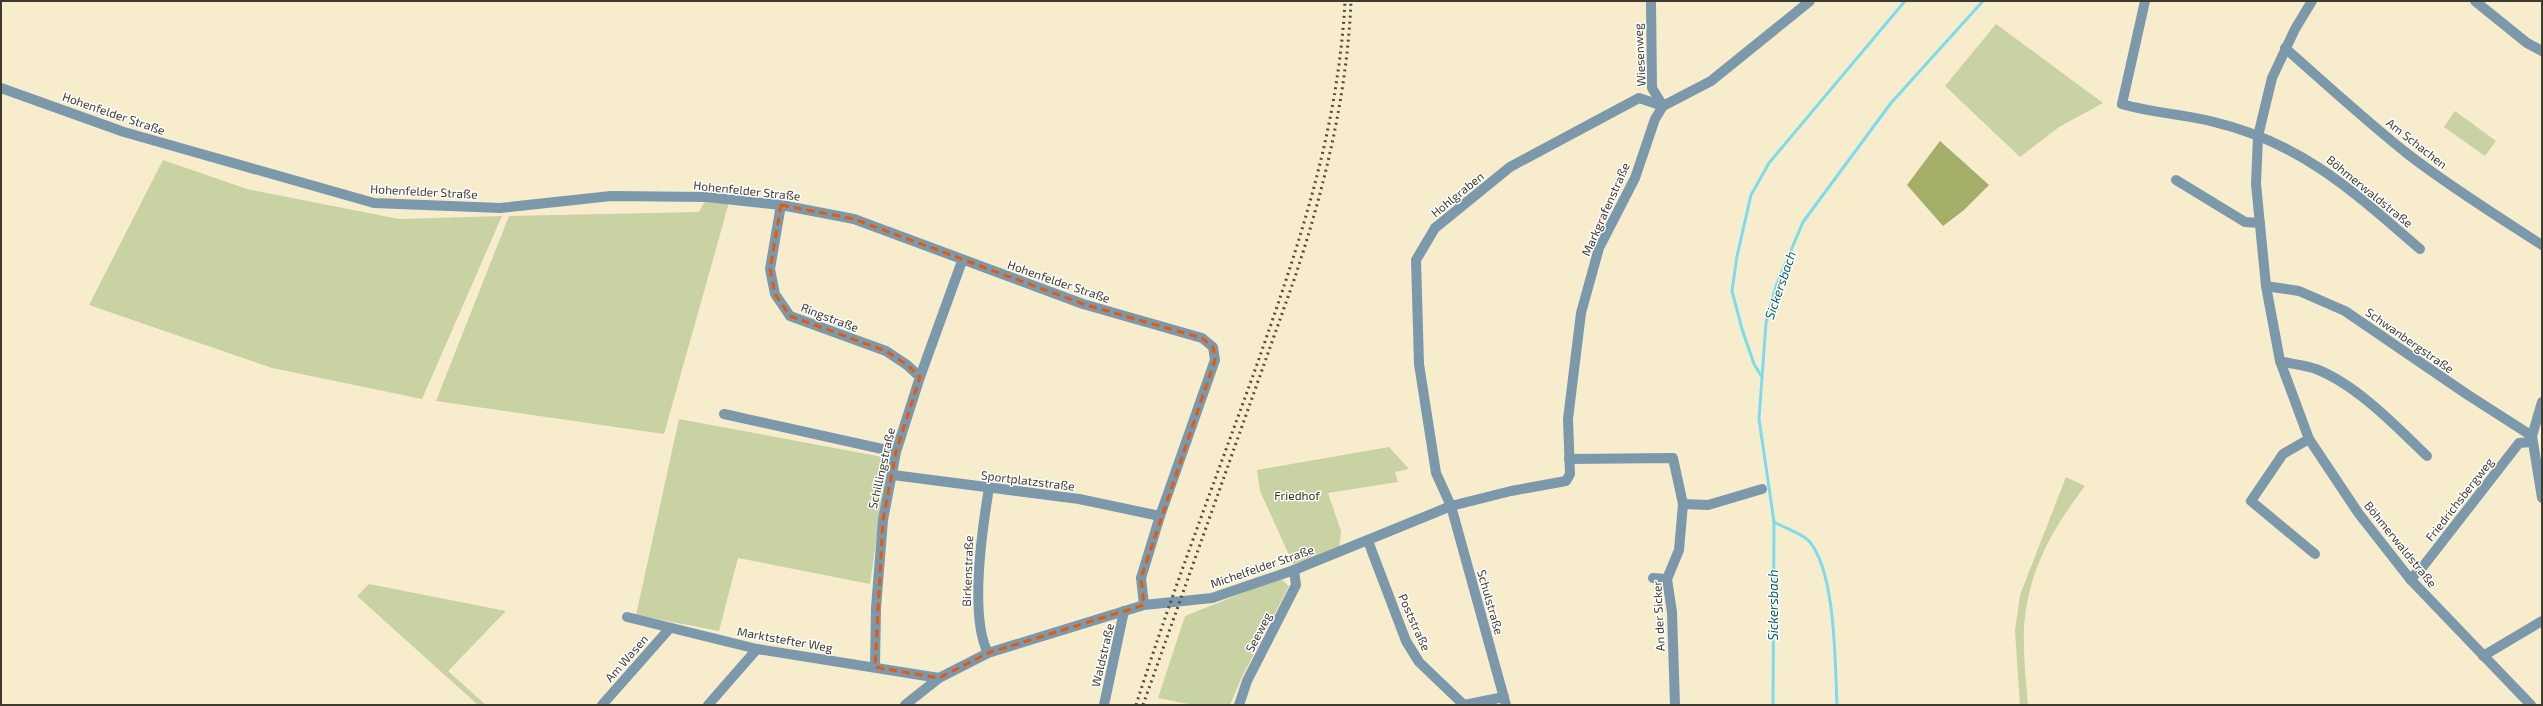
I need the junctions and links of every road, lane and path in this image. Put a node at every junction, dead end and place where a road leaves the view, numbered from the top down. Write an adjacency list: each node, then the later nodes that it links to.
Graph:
1 (1651, 1): 9 (street, Wiesenweg)
2 (1810, 1): 9 (street)
3 (2145, 1): 10 (street)
4 (2312, 1): 6 (street, Böhmerwaldstraße)
5 (2474, 1): 7 (street)
6 (2285, 48): 10 (street, Böhmerwaldstraße); 14 (street, Am Schachen)
7 (2542, 51)
8 (1, 88): 12 (street, Hohenfelder Straße)
9 (1663, 106): 26 (street, Markgrafenstraße); 33 (street, Hohlgraben)
10 (2258, 136): 13 (street, Böhmerwaldstraße); 15 (street, Böhmerwaldstraße)
11 (2176, 180): 13 (street)
12 (782, 205): 16 (street, Hohenfelder Straße); 19 (street, Ringstraße)
13 (2260, 223): 17 (street, Böhmerwaldstraße)
14 (2542, 245)
15 (2420, 249)
16 (962, 261): 19 (street, Schillingstraße); 34 (street, Hohenfelder Straße)
17 (2266, 286): 18 (street, Böhmerwaldstraße); 23 (street, Schwanbergstraße)
18 (2280, 361): 22 (street, Böhmerwaldstraße); 25 (street)
19 (920, 377): 24 (street, Schillingstraße)
20 (2542, 402): 23 (street)
21 (724, 414): 24 (street)
22 (2309, 438): 36 (street); 40 (street, Böhmerwaldstraße)
23 (2532, 439): 31 (street); 40 (street, Friedrichsbergweg)
24 (896, 452): 27 (street, Schillingstraße)
25 (2427, 456)
26 (1569, 459): 28 (street, Markgrafenstraße); 32 (street, An der Sicker)
27 (893, 475): 29 (street, Sportplatzstraße); 49 (street, Schillingstraße)
28 (1566, 481): 33 (street, Michelfelder Straße)
29 (989, 488): 34 (street, Sportplatzstraße); 47 (street, Birkenstraße)
30 (1762, 489): 32 (street)
31 (2542, 498)
32 (1683, 504): 39 (street, An der Sicker)
33 (1451, 506): 35 (street, Michelfelder Straße); 51 (street, Schulstraße)
34 (1160, 516): 41 (street, Hohenfelder Straße)
35 (1368, 541): 37 (street, Michelfelder Straße); 51 (street, Poststraße)
36 (2315, 554)
37 (1294, 570): 41 (street, Michelfelder Straße); 56 (street, Seeweg)
38 (1653, 578): 39 (street)
39 (1667, 579): 57 (street, An der Sicker)
40 (2410, 579): 48 (street, Böhmerwaldstraße)
41 (1144, 605): 42 (street, Michelfelder Straße)
42 (1124, 612): 47 (street, Michelfelder Straße); 55 (street, Waldstraße)
43 (627, 617): 45 (street, Marktstefter Weg)
44 (2542, 621): 48 (street)
45 (670, 628): 46 (street, Marktstefter Weg); 52 (street, Am Wasen)
46 (757, 649): 49 (street, Marktstefter Weg); 53 (street)
47 (988, 653): 50 (street, Michelfelder Straße)
48 (2483, 656): 58 (street, Böhmerwaldstraße)
49 (875, 667): 50 (street, Marktstefter Weg)
50 (939, 678): 54 (street, Michelfelder Straße)
51 (1505, 701)
52 (602, 705)
53 (708, 705)
54 (905, 705)
55 (1104, 705)
56 (1239, 705)
57 (1675, 705)
58 (2531, 705)

